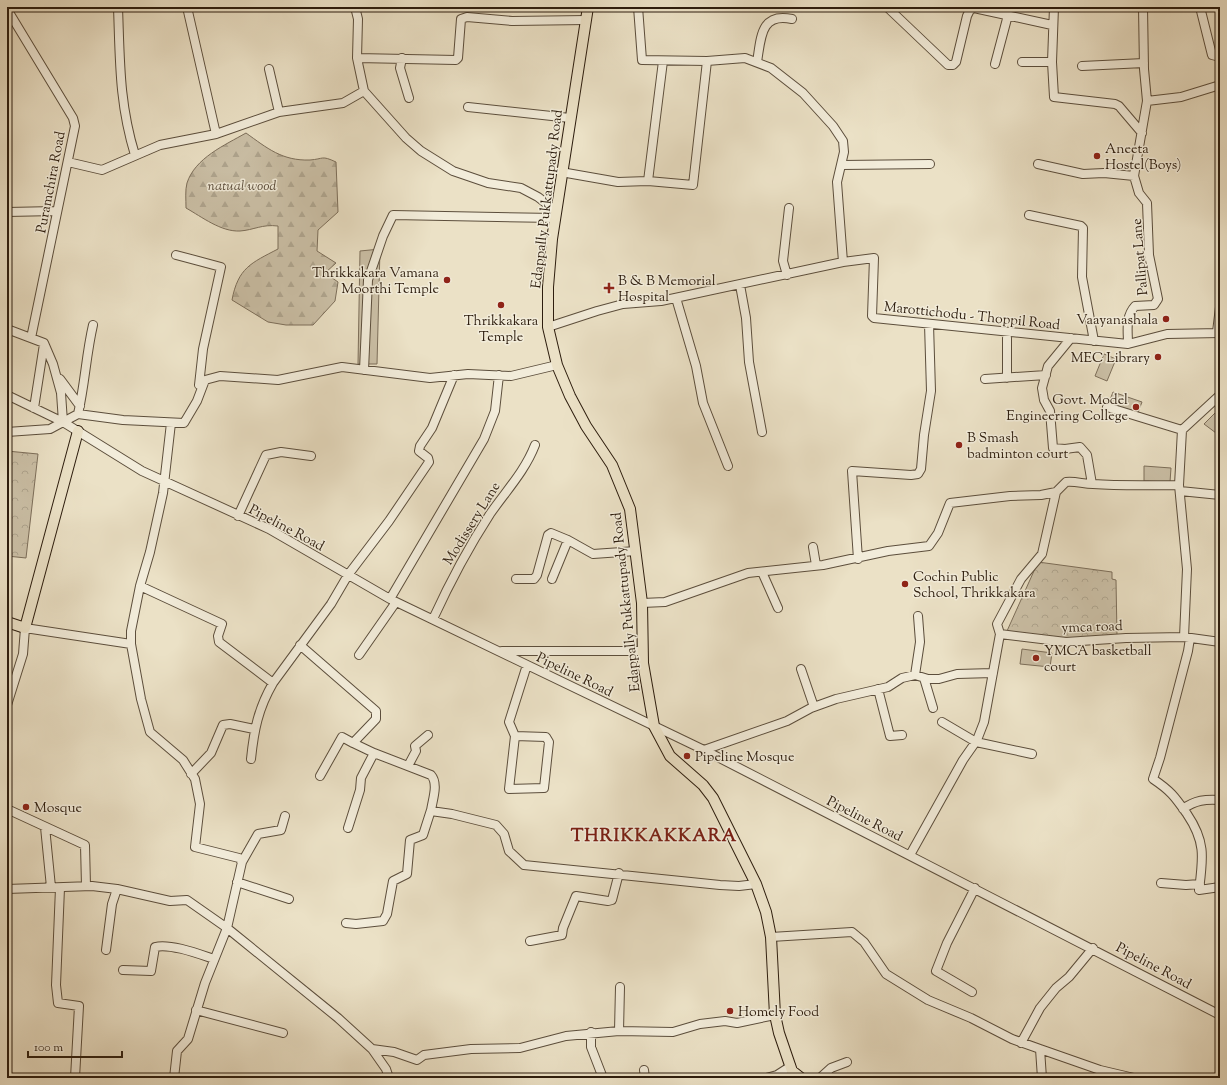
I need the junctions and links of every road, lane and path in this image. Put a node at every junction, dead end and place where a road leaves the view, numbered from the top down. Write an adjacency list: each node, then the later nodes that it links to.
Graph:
1 (118, 7): 36 (street)
2 (187, 7): 35 (street)
3 (355, 7): 16 (street)
4 (588, 7): 13 (main road, Edappally Pukkattupady Road)
5 (638, 7): 18 (street)
6 (887, 7): 11 (street)
7 (1054, 7): 14 (street)
8 (1143, 7): 23 (street)
9 (1200, 7): 15 (street)
10 (7, 8): 37 (street, Puramchira Road)
11 (1008, 15): 14 (street); 24 (street)
12 (792, 19): 20 (street)
13 (586, 20): 17 (street); 33 (main road, Edappally Pukkattupady Road)
14 (1052, 25): 22 (street)
15 (1220, 57)
16 (357, 58): 17 (street); 28 (street)
17 (402, 58): 29 (street)
18 (663, 60): 19 (street); 43 (street)
19 (707, 60): 20 (street); 43 (street)
20 (756, 62): 40 (street)
21 (1022, 62): 22 (street)
22 (1052, 62): 34 (street)
23 (1144, 63): 25 (street); 30 (street)
24 (995, 64)
25 (1082, 66)
26 (269, 69): 32 (street)
27 (1220, 85): 30 (street)
28 (364, 91): 32 (street); 47 (street)
29 (408, 98)
30 (1147, 100): 34 (street)
31 (468, 107): 33 (street)
32 (279, 112): 35 (street)
33 (570, 118): 41 (main road, Edappally Pukkattupady Road)
34 (1142, 133): 42 (street)
35 (216, 134): 36 (street)
36 (135, 155): 37 (street)
37 (68, 162): 45 (street, Puramchira Road)
38 (930, 164): 40 (street)
39 (1038, 164): 42 (street)
40 (842, 165): 50 (street)
41 (561, 172): 43 (street); 47 (main road, Edappally Pukkattupady Road)
42 (1134, 176): 65 (street, Pallipat Lane)
43 (648, 181)
44 (789, 208): 51 (street)
45 (56, 211): 46 (street); 60 (street, Puramchira Road)
46 (7, 212)
47 (556, 215): 57 (main road, Edappally Pukkattupady Road); 67 (street)
48 (1029, 215): 63 (street)
49 (176, 255): 76 (street)
50 (843, 262): 51 (street, Marottichodu - Thoppil Road); 55 (street, Marottichodu - Thoppil Road)
51 (787, 275): 52 (street, Marottichodu - Thoppil Road)
52 (740, 285): 53 (street, Marottichodu - Thoppil Road); 85 (street)
53 (676, 298): 57 (street, Marottichodu - Thoppil Road); 88 (street)
54 (1220, 307): 59 (street)
55 (928, 324): 62 (street, Marottichodu - Thoppil Road); 99 (street)
56 (93, 325): 79 (street)
57 (548, 327): 66 (main road, Edappally Pukkattupady Road)
58 (7, 329): 60 (street)
59 (1218, 332): 65 (street, Marottichodu - Thoppil Road)
60 (31, 338): 64 (street)
61 (1007, 338): 72 (street)
62 (1071, 338): 63 (street, Marottichodu - Thoppil Road); 71 (street)
63 (1094, 341): 65 (street, Marottichodu - Thoppil Road)
64 (44, 343): 68 (street); 78 (street)
65 (1128, 344)
66 (557, 365): 70 (street); 98 (main road, Edappally Pukkattupady Road)
67 (364, 370): 69 (street); 76 (street)
68 (56, 374): 79 (street); 80 (street)
69 (454, 375): 70 (street); 102 (street)
70 (499, 375): 106 (street)
71 (1046, 375): 72 (street); 90 (street)
72 (1007, 378): 73 (street)
73 (985, 379)
74 (1220, 395): 82 (street)
75 (7, 396): 78 (street, Pipeline Road)
76 (198, 398): 81 (street)
77 (1107, 407): 82 (street)
78 (34, 408): 80 (street, Pipeline Road)
79 (79, 410): 80 (street); 81 (street)
80 (63, 422): 83 (street); 84 (street, Pipeline Road)
81 (171, 423): 89 (street)
82 (1182, 430): 91 (street)
83 (7, 432)
84 (78, 432): 89 (street, Pipeline Road); 112 (main road)
85 (762, 432)
86 (535, 445): 110 (street, Modissery Lane)
87 (311, 456): 95 (street)
88 (728, 466)
89 (165, 482): 95 (street, Pipeline Road); 105 (street)
90 (1092, 484): 91 (street); 93 (street)
91 (1179, 488): 92 (street); 94 (street); 114 (street)
92 (1209, 488)
93 (1056, 492): 99 (street); 113 (street)
94 (1220, 495)
95 (238, 516): 102 (street, Pipeline Road)
96 (568, 540): 98 (street); 103 (street); 104 (street)
97 (813, 547): 100 (street)
98 (636, 551): 107 (main road, Edappally Pukkattupady Road)
99 (858, 559): 100 (street)
100 (816, 566): 101 (street)
101 (762, 572): 107 (street); 108 (street)
102 (348, 575): 106 (street, Pipeline Road); 117 (street)
103 (516, 579)
104 (552, 579)
105 (140, 586): 116 (street); 126 (street)
106 (393, 600): 110 (street, Pipeline Road); 120 (street)
107 (642, 603): 119 (main road, Edappally Pukkattupady Road)
108 (778, 608)
109 (918, 616): 124 (street)
110 (433, 619): 118 (street, Pipeline Road)
111 (7, 622): 112 (main road)
112 (25, 628): 116 (street); 128 (street)
113 (1000, 634): 114 (street, ymca road); 123 (street)
114 (1187, 638): 115 (street); 148 (street)
115 (1220, 642)
116 (132, 644): 144 (street)
117 (300, 645): 126 (street); 138 (street)
118 (499, 651): 119 (street); 121 (street, Pipeline Road)
119 (643, 651): 132 (main road, Edappally Pukkattupady Road)
120 (359, 655)
121 (527, 665): 132 (street, Pipeline Road); 136 (street)
122 (801, 669): 129 (street)
123 (993, 673): 125 (street); 137 (street)
124 (915, 675): 125 (street); 127 (street)
125 (924, 678): 130 (street)
126 (273, 683): 133 (street)
127 (878, 689): 129 (street); 135 (street)
128 (7, 705)
129 (814, 707): 139 (street)
130 (933, 708)
131 (942, 722): 137 (street)
132 (654, 726): 139 (street, Pipeline Road); 158 (main road, Edappally Pukkattupady Road)
133 (254, 728): 142 (street); 144 (street)
134 (428, 735): 143 (street)
135 (902, 735)
136 (515, 736): 136 (street)
137 (976, 742): 141 (street); 153 (street)
138 (353, 743): 140 (street); 145 (street)
139 (704, 750): 153 (street, Pipeline Road)
140 (374, 753): 143 (street); 152 (street)
141 (1032, 754)
142 (251, 759)
143 (408, 766): 149 (street)
144 (191, 774): 154 (street)
145 (320, 776)
146 (1220, 800): 148 (street)
147 (7, 808): 151 (street)
148 (1183, 809): 159 (street)
149 (431, 810): 155 (street); 168 (street)
150 (285, 816): 154 (street)
151 (45, 827): 160 (street); 162 (street)
152 (348, 828)
153 (910, 855): 164 (street, Pipeline Road)
154 (242, 862): 156 (street)
155 (619, 874): 158 (street); 171 (street)
156 (237, 882): 167 (street); 169 (street)
157 (1162, 883): 159 (street)
158 (756, 884): 170 (main road, Edappally Pukkattupady Road)
159 (1200, 884): 161 (street)
160 (86, 886): 163 (street); 166 (street)
161 (1220, 886)
162 (51, 887): 163 (street); 165 (street)
163 (60, 888): 191 (street)
164 (975, 888): 172 (street, Pipeline Road); 177 (street)
165 (7, 889)
166 (117, 889): 169 (street); 173 (street)
167 (289, 899)
168 (346, 923)
169 (227, 928): 174 (street); 185 (street)
170 (771, 937): 179 (main road, Edappally Pukkattupady Road); 184 (street)
171 (530, 941)
172 (1093, 948): 180 (street, Pipeline Road); 184 (street)
173 (106, 950)
174 (214, 959): 175 (street); 178 (street)
175 (123, 970)
176 (620, 987): 181 (street)
177 (972, 992)
178 (196, 1010): 183 (street); 187 (street)
179 (775, 1015): 181 (street); 190 (main road, Edappally Pukkattupady Road)
180 (1220, 1015)
181 (619, 1031): 182 (street)
182 (591, 1032): 185 (street); 194 (street)
183 (283, 1033)
184 (1021, 1043): 186 (street)
185 (372, 1049): 193 (street)
186 (1040, 1049): 198 (street); 199 (street)
187 (177, 1051): 188 (street); 192 (street)
188 (187, 1051)
189 (847, 1062): 197 (street)
190 (791, 1066): 195 (street); 196 (main road, Edappally Pukkattupady Road)
191 (75, 1078)
192 (174, 1078)
193 (389, 1078)
194 (603, 1078)
195 (766, 1078)
196 (801, 1078)
197 (820, 1078)
198 (1042, 1078)
199 (1134, 1078)

